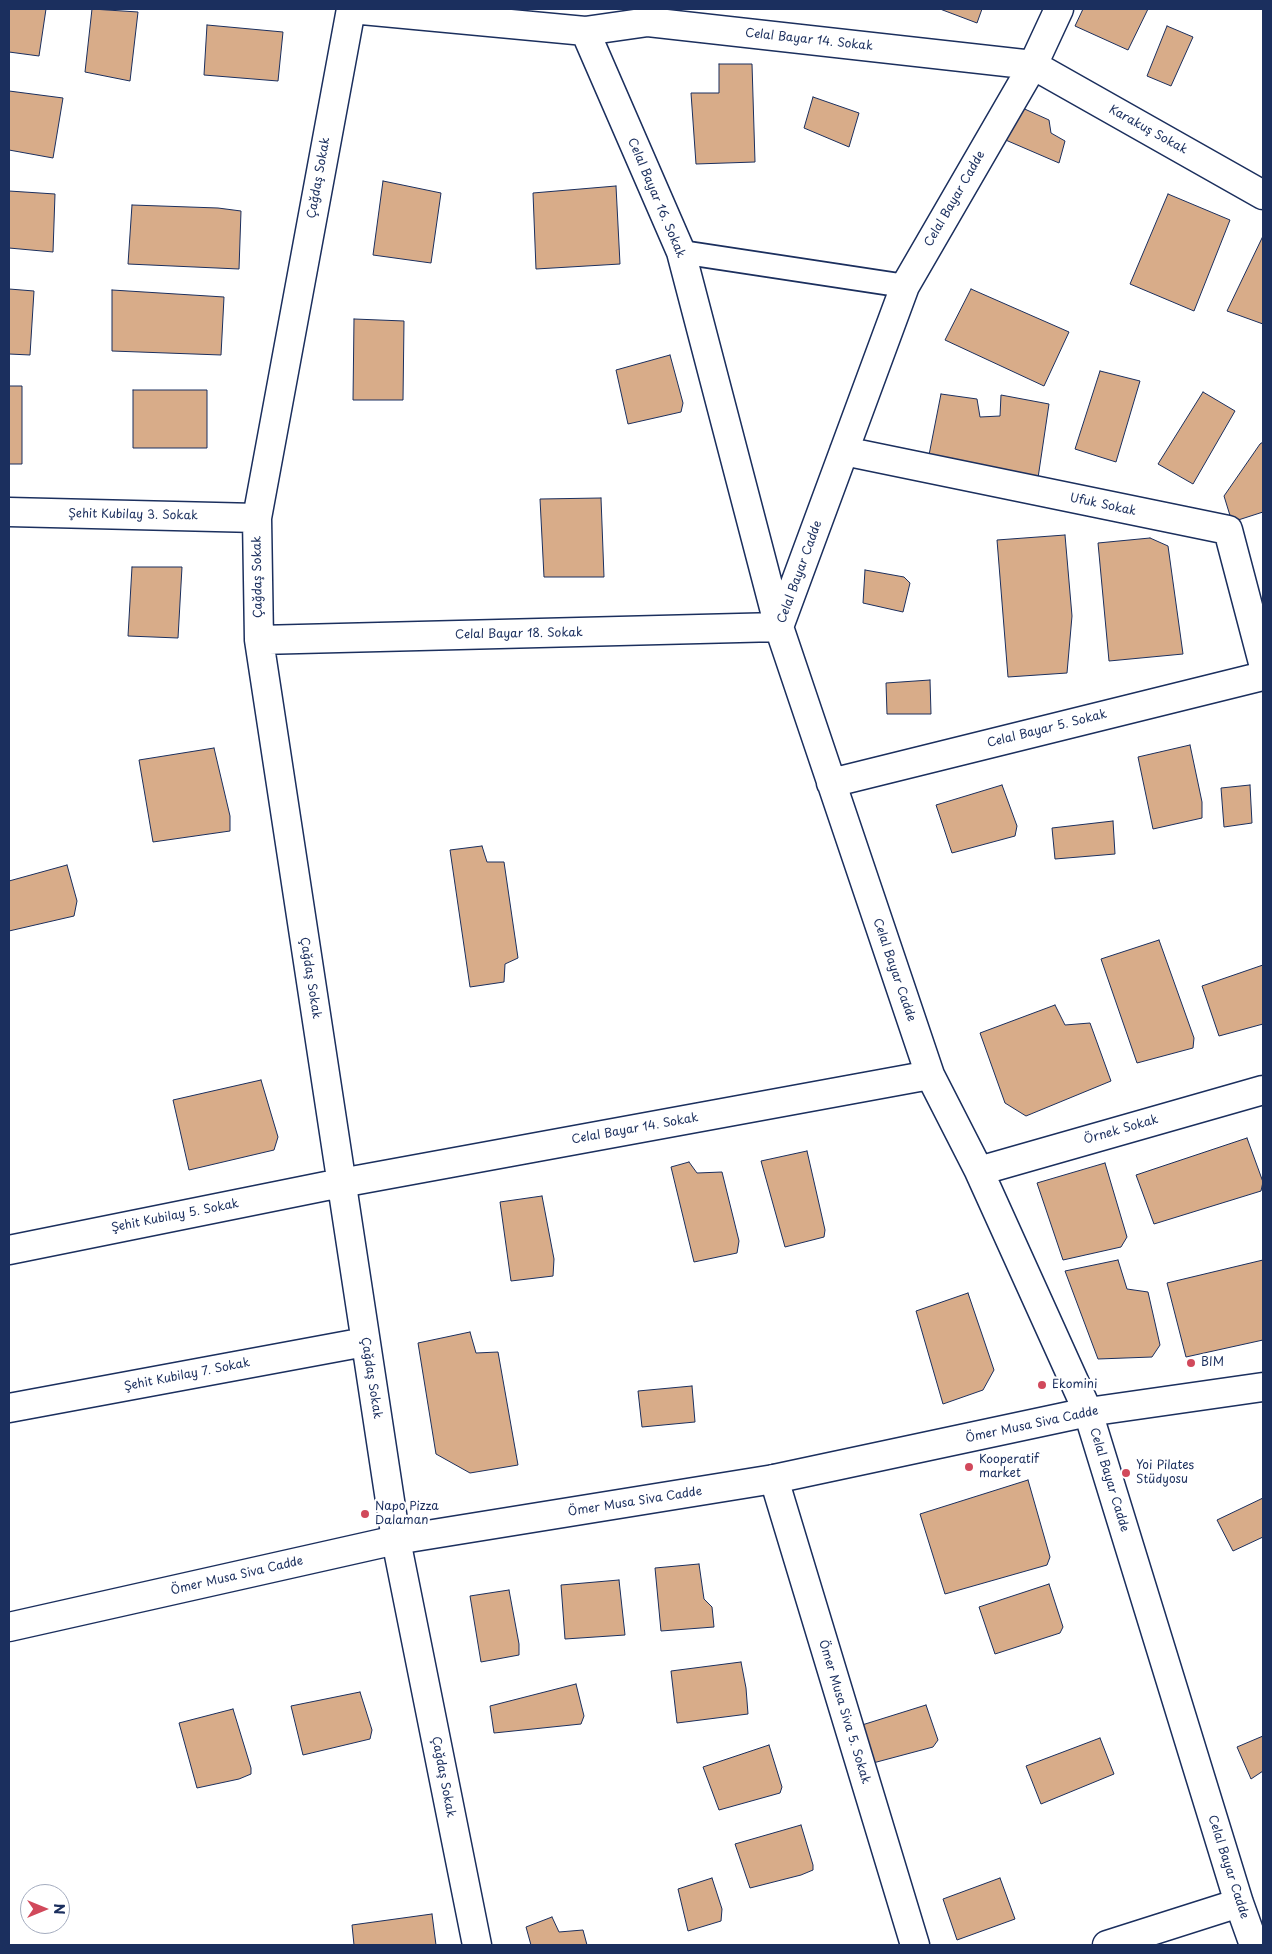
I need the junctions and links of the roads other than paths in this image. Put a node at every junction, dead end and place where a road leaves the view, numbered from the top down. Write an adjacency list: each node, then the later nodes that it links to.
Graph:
1 (351, 9): 3 (street); 10 (street, Çağdaş Sokak)
2 (1059, 9): 4 (street, Celal Bayar Cadde)
3 (585, 31): 4 (street, Celal Bayar 14. Sokak); 6 (street, Celal Bayar 16. Sokak)
4 (1032, 65): 5 (street, Karakuş Sokak); 7 (street, Celal Bayar Cadde)
5 (1263, 195)
6 (681, 252): 7 (lane); 11 (street, Celal Bayar 16. Sokak)
7 (905, 286): 8 (street, Celal Bayar Cadde)
8 (844, 451): 11 (street, Celal Bayar Cadde); 13 (street, Ufuk Sokak)
9 (9, 512): 10 (street, Şehit Kubilay 3. Sokak)
10 (257, 518): 12 (street, Çağdaş Sokak)
11 (779, 627): 12 (street, Celal Bayar 18. Sokak); 15 (street, Celal Bayar Cadde)
12 (259, 640): 19 (street, Çağdaş Sokak)
13 (1263, 663)
14 (1263, 676): 15 (street, Celal Bayar 5. Sokak)
15 (831, 783): 16 (street, Celal Bayar Cadde)
16 (930, 1075): 18 (street, Celal Bayar Cadde); 19 (street, Celal Bayar 14. Sokak)
17 (1263, 1090): 18 (street, Örnek Sokak)
18 (979, 1170): 24 (street, Celal Bayar Cadde)
19 (341, 1183): 20 (street, Şehit Kubilay 5. Sokak); 21 (street, Çağdaş Sokak)
20 (9, 1250)
21 (365, 1342): 23 (street, Şehit Kubilay 7. Sokak); 26 (street, Çağdaş Sokak)
22 (1263, 1387): 24 (street, Ömer Musa Siva Cadde)
23 (9, 1408)
24 (1088, 1412): 25 (street, Ömer Musa Siva Cadde); 28 (street, Celal Bayar Cadde)
25 (774, 1479): 26 (street, Ömer Musa Siva Cadde); 30 (street, Ömer Musa Siva 5. Sokak)
26 (396, 1540): 27 (street, Ömer Musa Siva Cadde); 29 (street, Çağdaş Sokak)
27 (9, 1627)
28 (1238, 1902): 31 (street); 32 (street, Celal Bayar Cadde)
29 (477, 1945)
30 (915, 1945)
31 (1107, 1945)
32 (1254, 1945)

